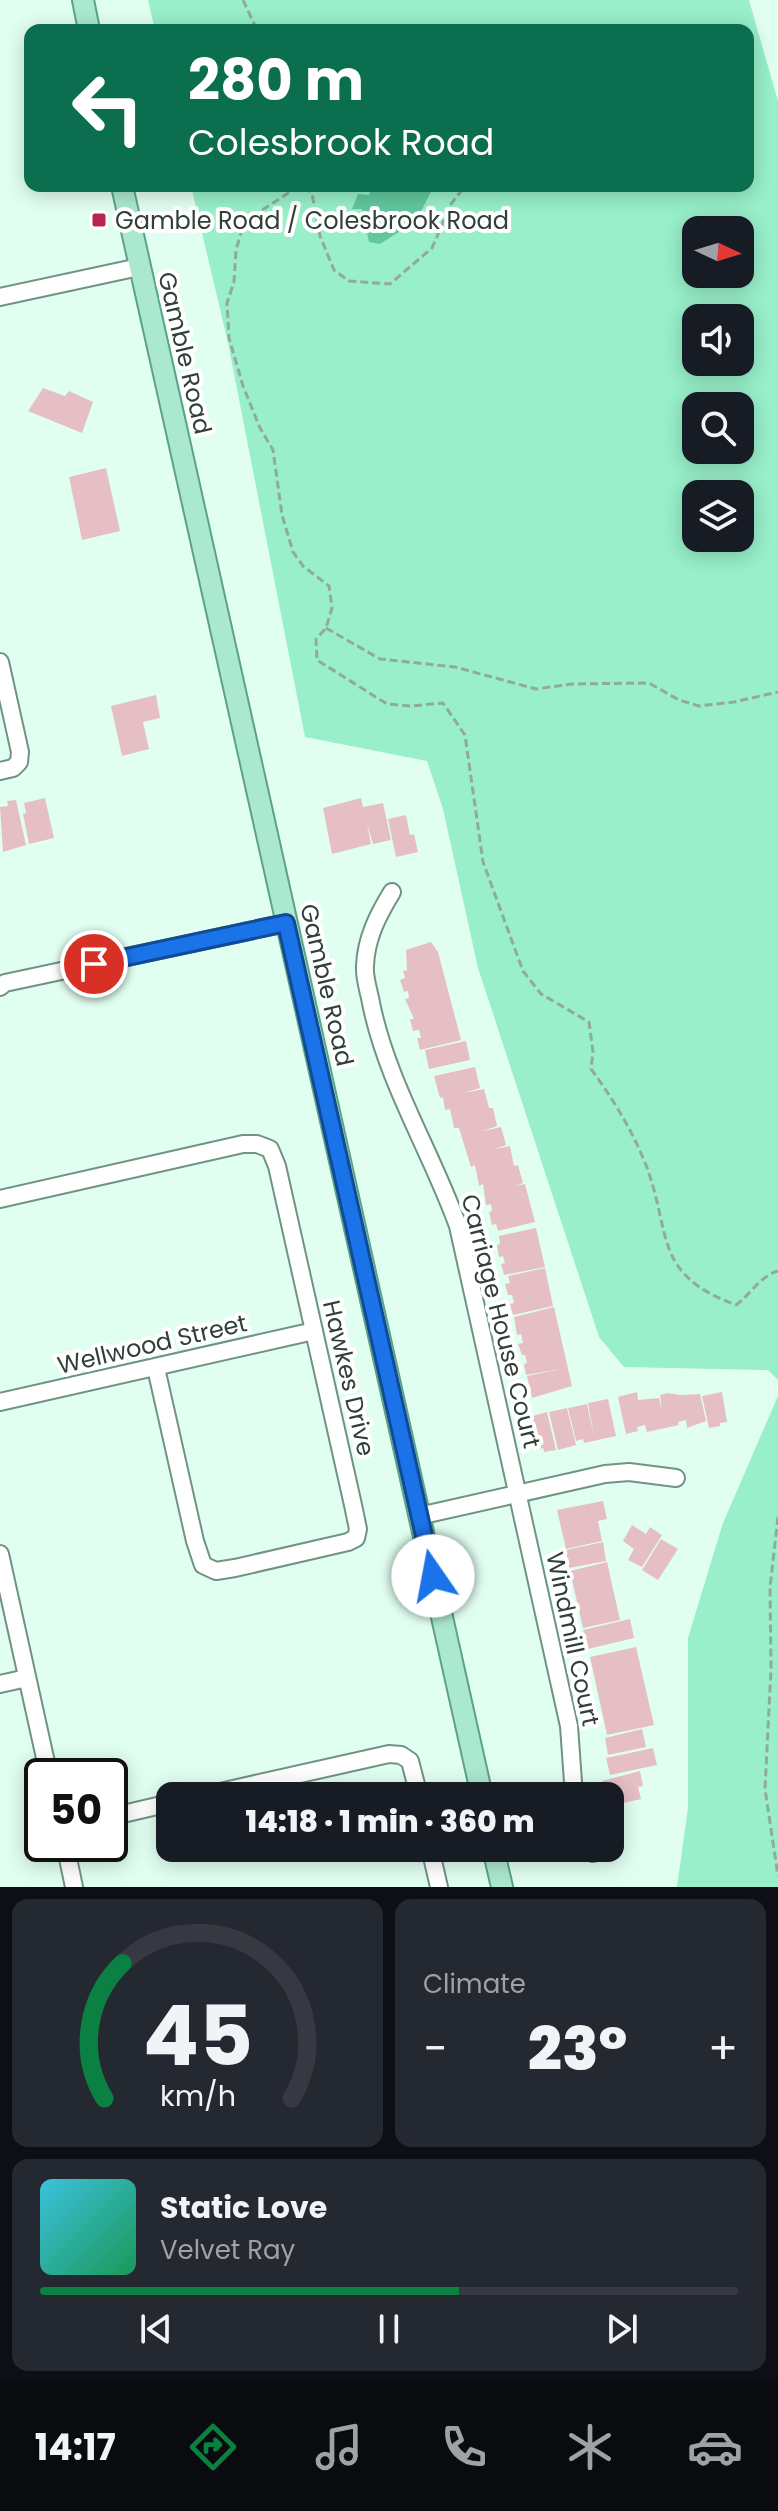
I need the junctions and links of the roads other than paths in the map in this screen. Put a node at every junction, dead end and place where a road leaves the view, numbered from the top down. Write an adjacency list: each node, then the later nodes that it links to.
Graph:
1 (83, 0): 2 (main road)
2 (88, 24)
3 (123, 192): 4 (main road, Gamble Road)
4 (139, 267): 5 (street); 9 (main road, Gamble Road)
5 (0, 297)
6 (0, 662): 7 (street)
7 (1, 771)
8 (392, 892): 16 (street, Carriage House Court)
9 (286, 923): 10 (street); 17 (main road, Gamble Road)
10 (2, 984)
11 (0, 1199): 12 (street, Hawkes Drive)
12 (314, 1331): 13 (street, Wellwood Street); 13 (street, Hawkes Drive)
13 (156, 1368): 14 (street, Wellwood Street)
14 (0, 1402)
15 (676, 1478): 16 (street)
16 (517, 1494): 17 (street); 25 (street, Windmill Court)
17 (419, 1516): 24 (main road, Gamble Road)
18 (0, 1554): 19 (street)
19 (27, 1678): 20 (street); 21 (street)
20 (0, 1684)
21 (45, 1758)
22 (264, 1782): 23 (street)
23 (415, 1782)
24 (479, 1782)
25 (573, 1782)
26 (156, 1806): 27 (street)
27 (128, 1813)
28 (69, 1862): 31 (street)
29 (433, 1862): 32 (street)
30 (496, 1862): 33 (main road)
31 (74, 1887)
32 (439, 1887)
33 (502, 1887)

